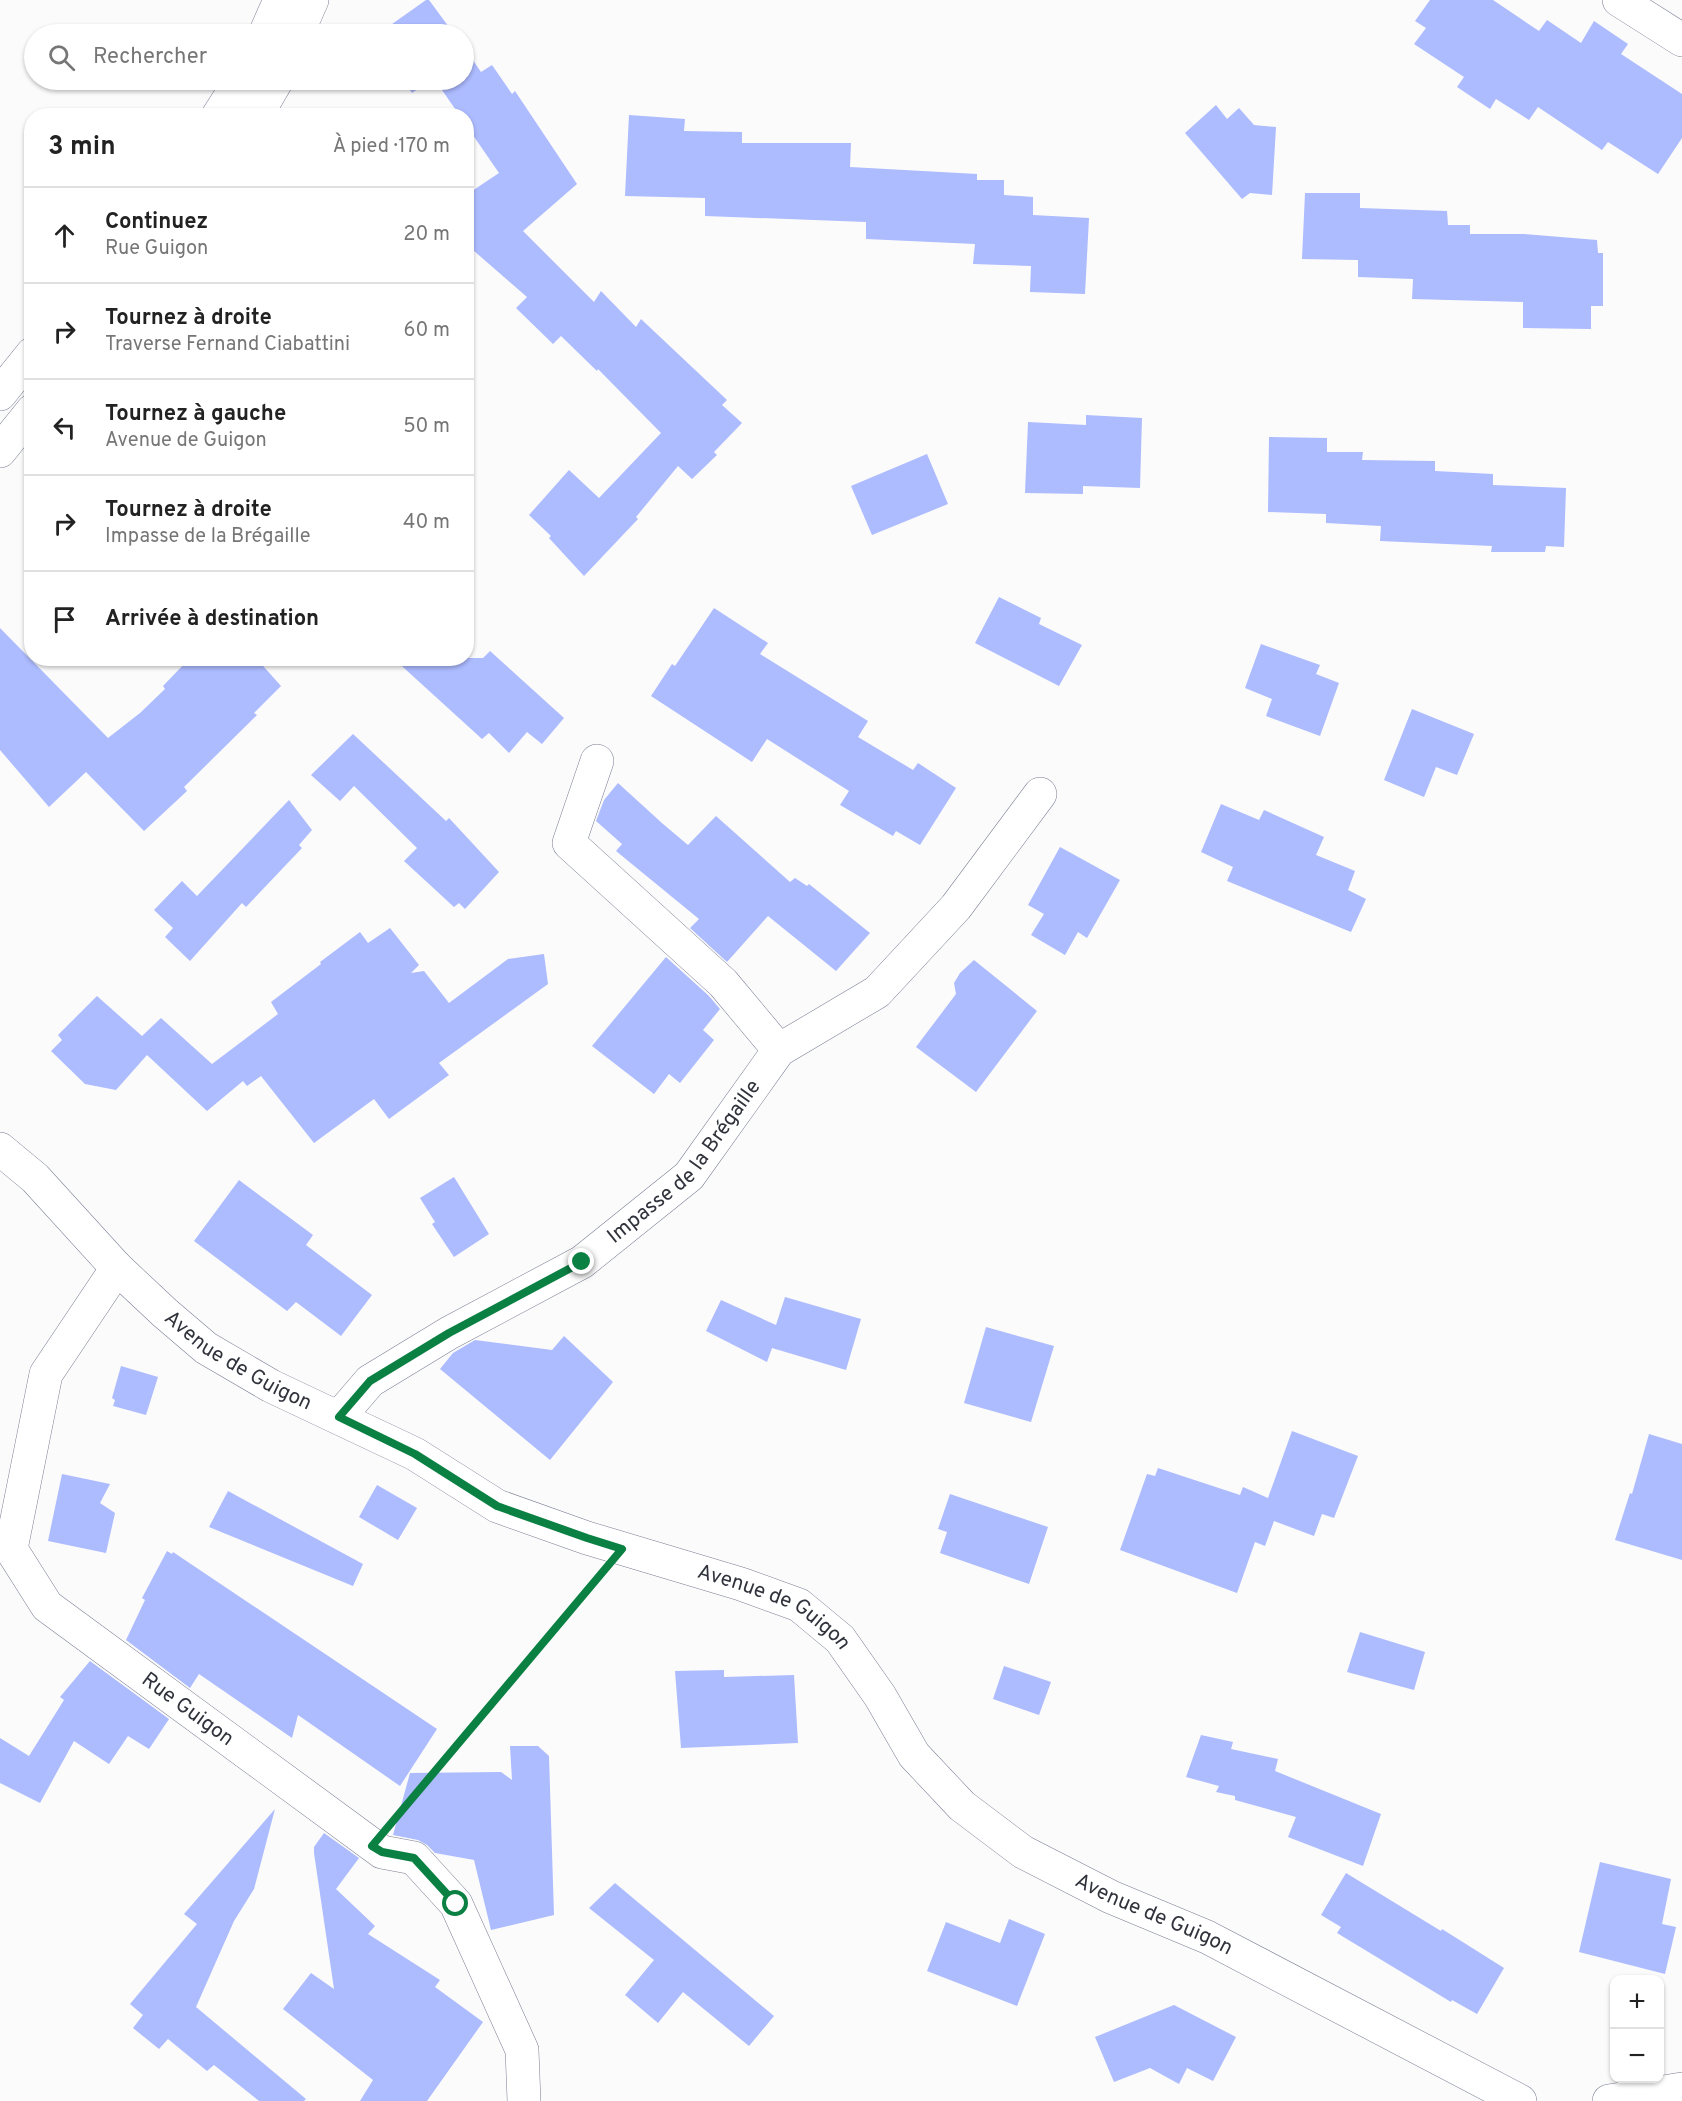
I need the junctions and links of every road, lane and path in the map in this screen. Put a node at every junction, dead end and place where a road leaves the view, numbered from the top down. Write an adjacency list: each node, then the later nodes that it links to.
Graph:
1 (280, 0): 4 (street)
2 (312, 0): 5 (street)
3 (1618, 0): 6 (street)
4 (269, 24)
5 (301, 24)
6 (1682, 40)
7 (235, 90): 9 (street)
8 (271, 90): 10 (street)
9 (223, 108)
10 (261, 108)
11 (24, 364): 12 (street)
12 (0, 394)
13 (24, 421): 14 (street)
14 (0, 452)
15 (597, 761): 17 (street)
16 (1040, 794): 17 (street, Impasse de la Brégaille)
17 (779, 1050): 20 (street, Impasse de la Brégaille)
18 (0, 1149): 19 (street, Avenue de Guigon)
19 (117, 1268): 20 (street, Avenue de Guigon); 22 (street, Rue Guigon)
20 (339, 1417): 21 (street, Avenue de Guigon)
21 (622, 1549): 22 (path); 25 (street, Avenue de Guigon)
22 (372, 1846): 24 (street, Rue Guigon)
23 (1682, 2089): 26 (street)
24 (524, 2101)
25 (1520, 2101)
26 (1609, 2101)

